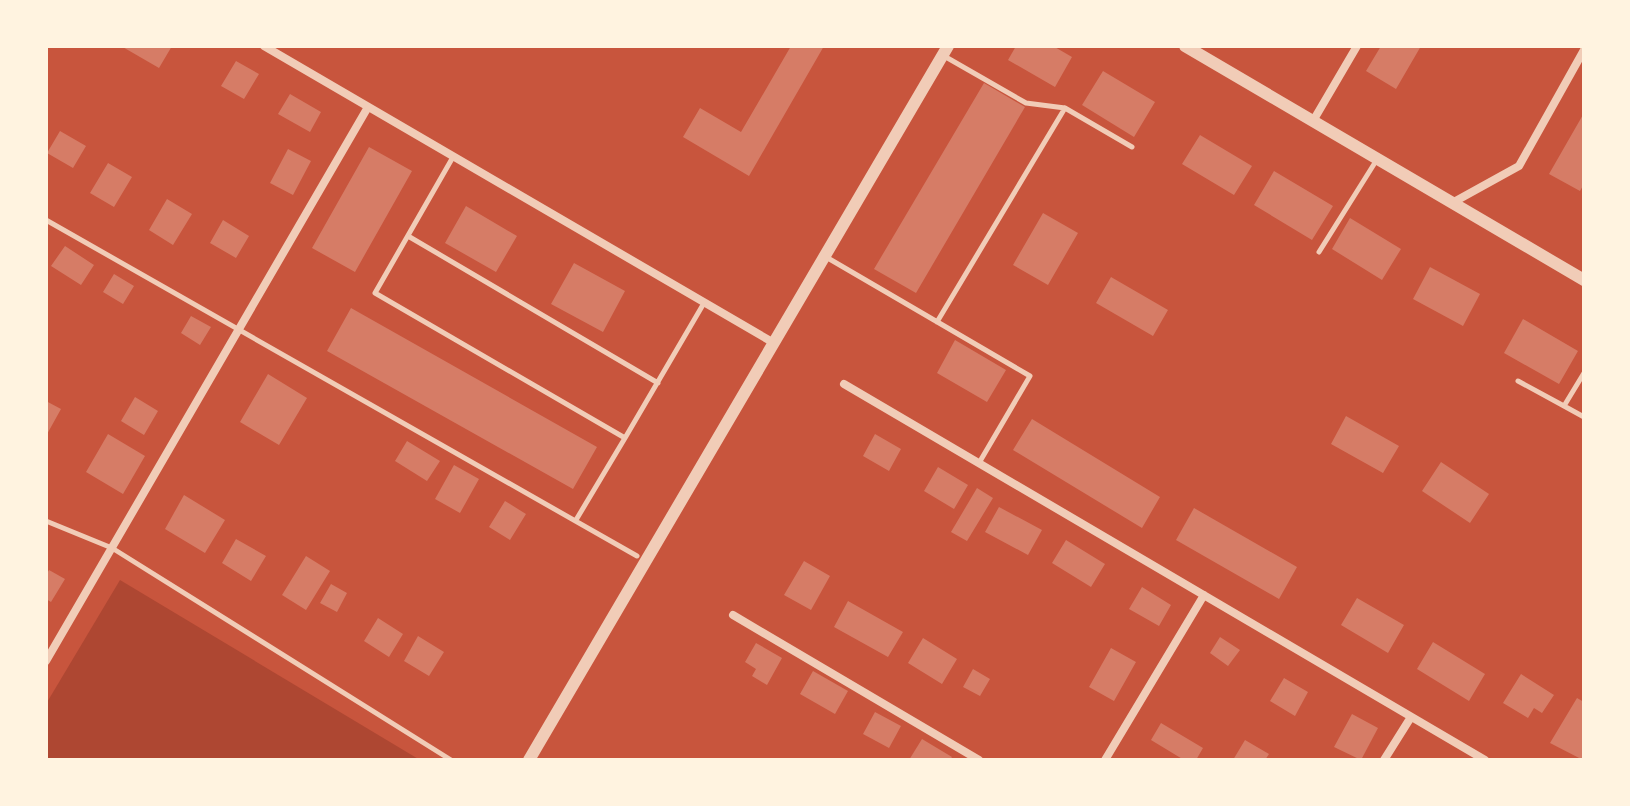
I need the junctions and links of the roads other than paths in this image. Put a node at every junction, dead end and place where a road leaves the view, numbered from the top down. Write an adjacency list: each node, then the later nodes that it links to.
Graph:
1 (264, 46): 6 (street)
2 (1185, 46): 8 (street)
3 (1357, 46): 8 (street)
4 (1584, 50): 12 (street)
5 (946, 51): 7 (lane); 16 (street)
6 (368, 107): 10 (street); 20 (street)
7 (1065, 108): 9 (lane); 19 (lane)
8 (1313, 121): 11 (street)
9 (1132, 147)
10 (453, 157): 14 (lane); 18 (street)
11 (1377, 159): 12 (street); 15 (lane)
12 (1452, 203): 17 (street)
13 (46, 220): 20 (lane)
14 (408, 236): 24 (lane); 28 (lane)
15 (1319, 252)
16 (825, 256): 19 (lane); 21 (street)
17 (1584, 280)
18 (704, 303): 21 (street); 24 (lane)
19 (937, 322): 29 (lane)
20 (238, 331): 30 (lane); 32 (street)
21 (774, 343): 39 (street)
22 (1584, 373): 26 (lane)
23 (1518, 381): 26 (lane)
24 (658, 383): 28 (lane)
25 (844, 384): 29 (street)
26 (1564, 406): 27 (lane)
27 (1584, 417)
28 (625, 438): 30 (lane)
29 (979, 464): 34 (street)
30 (576, 520): 33 (lane)
31 (46, 521): 32 (lane)
32 (112, 548): 36 (street); 38 (lane)
33 (637, 556)
34 (1204, 595): 37 (street); 41 (street)
35 (733, 615): 40 (street)
36 (46, 661)
37 (1411, 717): 42 (street); 43 (street)
38 (451, 760)
39 (529, 760)
40 (979, 760)
41 (1105, 760)
42 (1384, 760)
43 (1485, 760)

